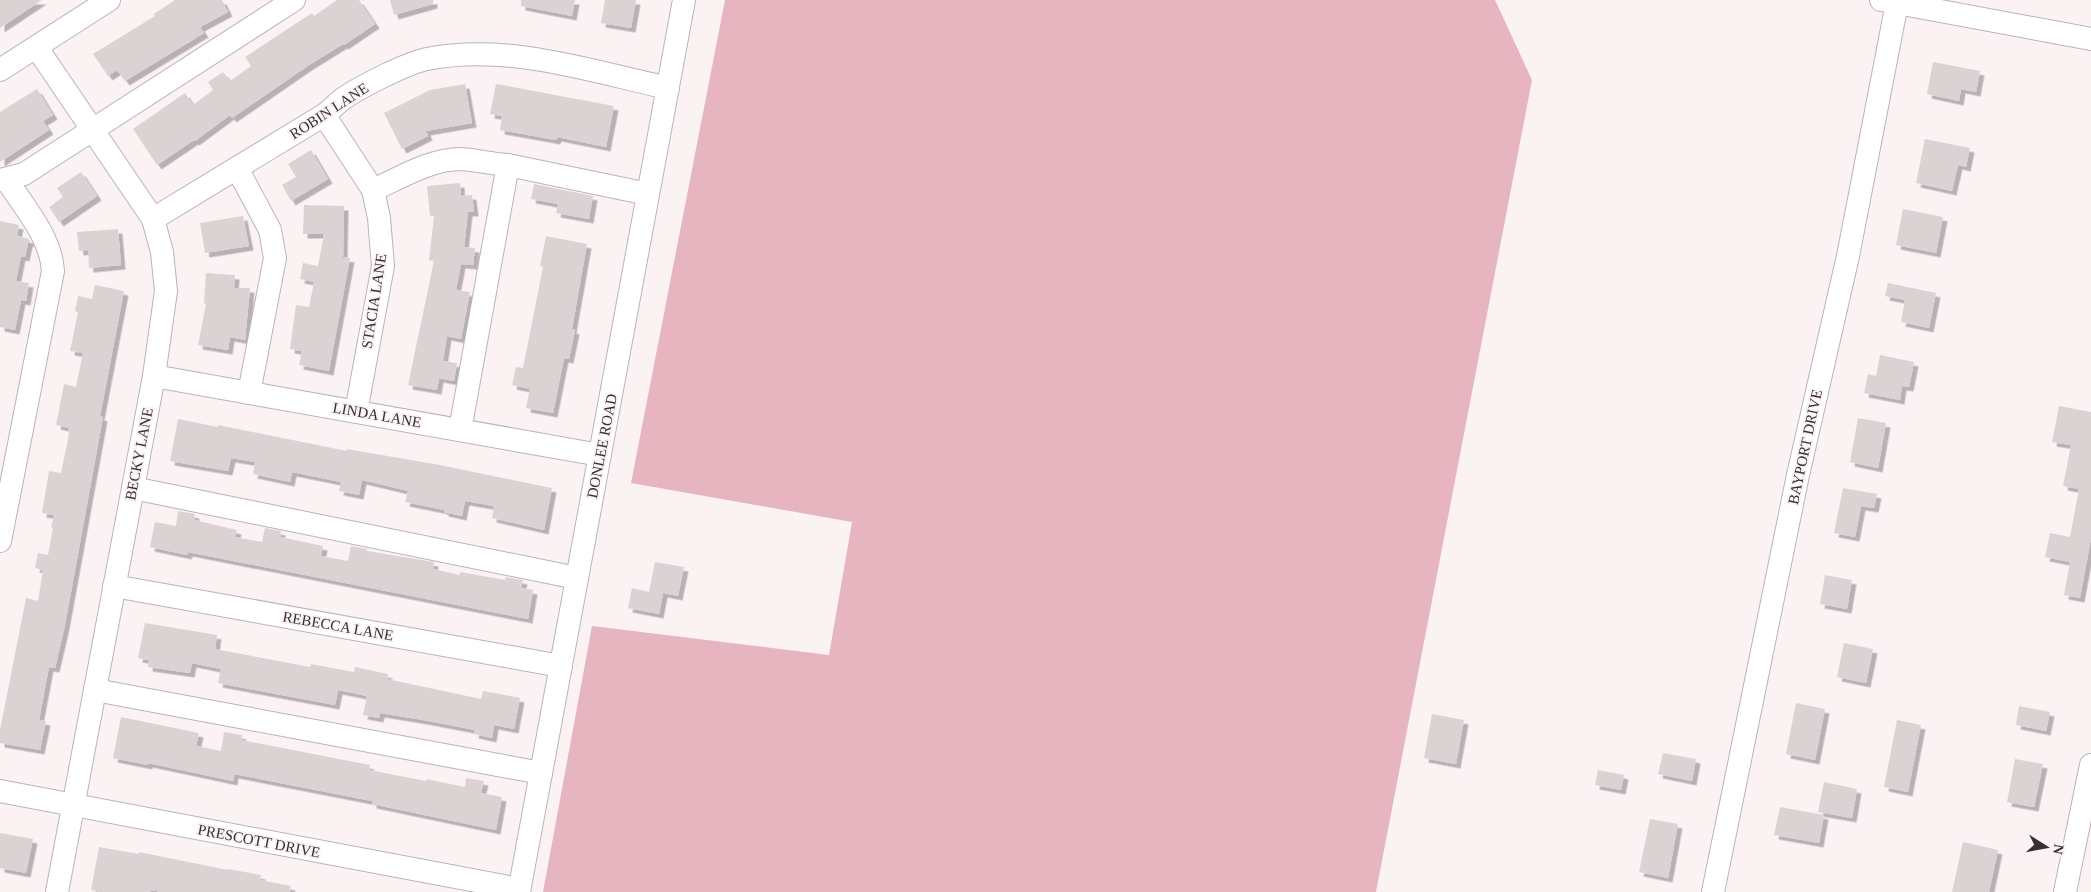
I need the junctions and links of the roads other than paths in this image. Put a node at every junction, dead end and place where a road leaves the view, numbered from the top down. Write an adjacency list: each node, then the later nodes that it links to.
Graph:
1 (109, 0): 7 (street)
2 (294, 0): 11 (street)
3 (684, 0): 9 (street, DONLEE ROAD)
4 (1889, 2): 5 (street); 35 (street, BAYPORT DRIVE)
5 (1939, 6): 6 (street)
6 (2091, 39)
7 (37, 48): 8 (street); 11 (street, BECKY LANE)
8 (0, 70)
9 (668, 88): 10 (street, ROBIN LANE); 16 (street, DONLEE ROAD)
10 (324, 115): 13 (street, ROBIN LANE); 15 (street, STACIA LANE)
11 (92, 130): 14 (street); 17 (street, BECKY LANE)
12 (508, 165): 15 (street); 16 (street); 21 (street)
13 (237, 168): 17 (street, ROBIN LANE); 19 (street)
14 (3, 180): 24 (street)
15 (373, 190): 20 (street, STACIA LANE)
16 (648, 194): 22 (street, DONLEE ROAD)
17 (153, 219): 18 (street, BECKY LANE)
18 (154, 376): 19 (street, LINDA LANE); 23 (street, BECKY LANE)
19 (249, 393): 20 (street, LINDA LANE)
20 (356, 412): 21 (street, LINDA LANE)
21 (460, 430): 22 (street, LINDA LANE)
22 (600, 455): 25 (street, DONLEE ROAD)
23 (132, 488): 25 (street); 26 (street, BECKY LANE)
24 (0, 541)
25 (577, 578): 27 (street, DONLEE ROAD)
26 (114, 586): 27 (street, REBECCA LANE); 28 (street, BECKY LANE)
27 (561, 666): 30 (street, DONLEE ROAD)
28 (95, 690): 30 (street); 32 (street, BECKY LANE)
29 (2091, 765): 36 (street)
30 (541, 773): 33 (street, DONLEE ROAD)
31 (0, 791): 32 (street, PRESCOTT DRIVE)
32 (74, 806): 33 (street, PRESCOTT DRIVE); 34 (street, BECKY LANE)
33 (519, 891)
34 (58, 892)
35 (1712, 892)
36 (2065, 892)

